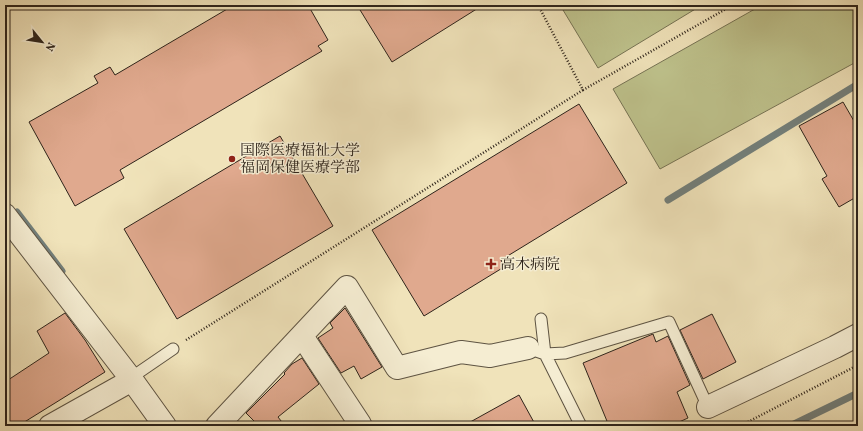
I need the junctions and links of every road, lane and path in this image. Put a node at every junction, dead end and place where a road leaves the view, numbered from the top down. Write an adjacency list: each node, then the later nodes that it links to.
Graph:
1 (538, 5): 3 (path)
2 (733, 5): 3 (path)
3 (583, 90): 8 (path)
4 (5, 215): 11 (street)
5 (541, 319): 9 (lane)
6 (858, 335): 12 (street)
7 (302, 336): 9 (street); 13 (street); 17 (street)
8 (172, 349): 11 (lane)
9 (536, 351): 12 (lane); 18 (lane)
10 (858, 365): 19 (path)
11 (133, 378): 15 (street); 16 (street)
12 (708, 407)
13 (360, 424)
14 (858, 425): 20 (path)
15 (50, 426)
16 (165, 426)
17 (217, 426)
18 (581, 426)
19 (740, 426)
20 (854, 426)

